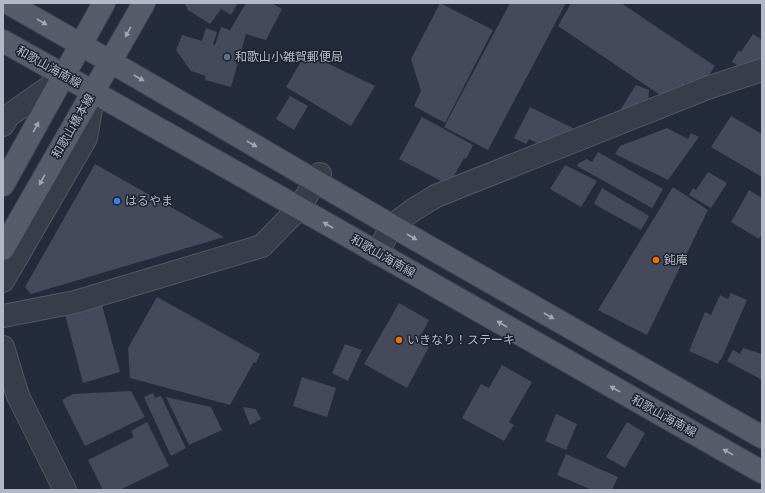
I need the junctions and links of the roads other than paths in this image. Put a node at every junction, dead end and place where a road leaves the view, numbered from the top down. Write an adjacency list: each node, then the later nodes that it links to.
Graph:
1 (8, 3): 5 (main road, one-way to 5)
2 (104, 3): 5 (main road)
3 (144, 3): 6 (main road, 和歌山橋本線, one-way to 6)
4 (3, 41): 8 (main road, 和歌山海南線)
5 (81, 45): 6 (main road); 8 (main road)
6 (111, 61): 9 (main road, 和歌山橋本線); 11 (main road, one-way to 11)
7 (762, 70): 14 (street)
8 (65, 76): 9 (main road, 和歌山海南線); 10 (street); 12 (main road, one-way to 8)
9 (94, 91): 13 (main road, 和歌山海南線); 15 (main road, 和歌山橋本線, one-way to 15); 17 (street)
10 (3, 125)
11 (318, 177): 13 (street); 14 (main road)
12 (3, 186)
13 (299, 208): 16 (main road, 和歌山海南線, one-way to 13); 18 (street)
14 (392, 226): 16 (street); 20 (main road, one-way to 20)
15 (3, 249)
16 (377, 253): 21 (main road, 和歌山海南線, one-way to 16)
17 (3, 281)
18 (3, 316)
19 (3, 347): 22 (street)
20 (762, 437)
21 (762, 472)
22 (65, 490)

